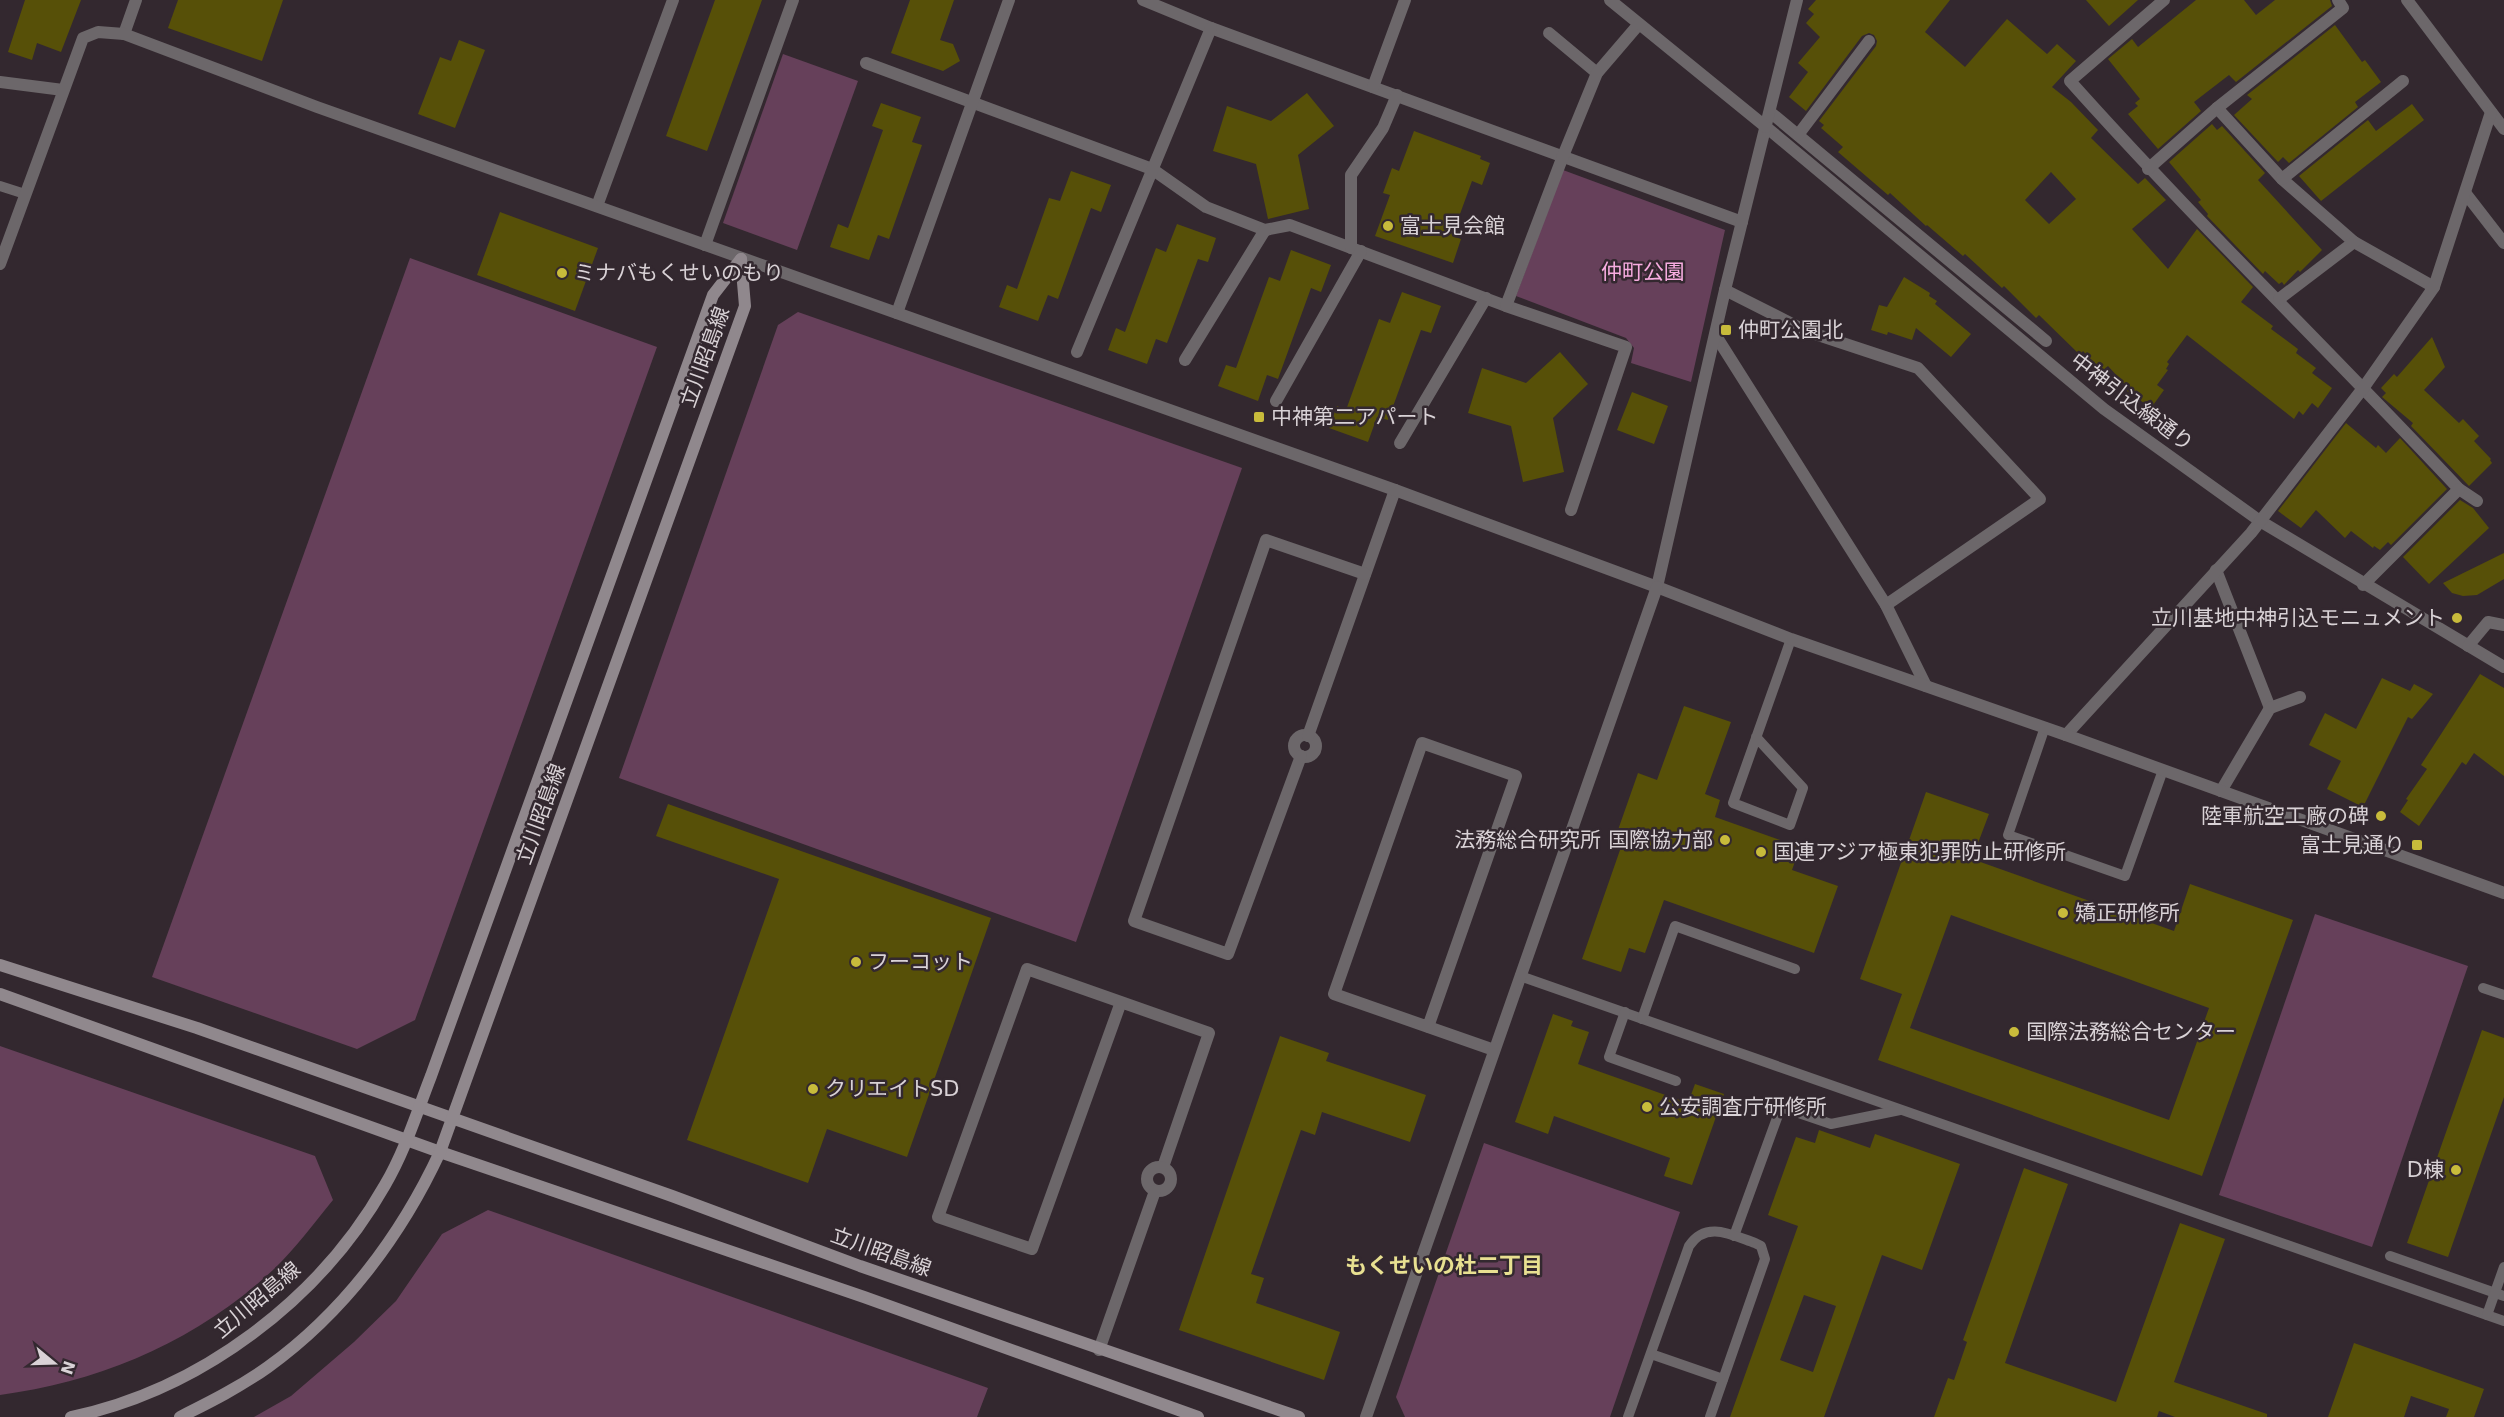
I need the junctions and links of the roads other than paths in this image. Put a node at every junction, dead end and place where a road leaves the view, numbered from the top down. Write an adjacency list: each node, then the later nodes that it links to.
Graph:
1 (136, 0): 15 (street)
2 (673, 0): 38 (street)
3 (793, 0): 43 (street)
4 (1009, 0): 24 (street)
5 (1143, 0): 13 (street)
6 (1405, 0): 21 (street)
7 (1610, 0): 12 (street, 中神引込線通り)
8 (1797, 0): 26 (street)
9 (2164, 0): 32 (street)
10 (2338, 0): 25 (street)
11 (2407, 0): 27 (street)
12 (1639, 24): 18 (street); 28 (street, 中神引込線通り)
13 (1211, 28): 21 (street); 33 (street)
14 (1549, 33): 18 (street)
15 (124, 34): 22 (street); 38 (street)
16 (1869, 41): 30 (street)
17 (866, 63): 24 (street)
18 (1597, 72): 31 (street)
19 (2403, 81): 34 (street)
20 (0, 82): 22 (street)
21 (1372, 87): 23 (street)
22 (63, 90): 36 (street)
23 (1396, 95): 31 (street); 44 (street)
24 (973, 103): 33 (street); 52 (street)
25 (2217, 108): 32 (street); 34 (street)
26 (1770, 111): 28 (street); 30 (street)
27 (2491, 112): 29 (street); 37 (street)
28 (1766, 127): 39 (street); 64 (street, 中神引込線通り)
29 (2504, 129)
30 (1798, 135): 54 (street)
31 (1563, 156): 39 (street); 51 (street)
32 (2148, 169): 50 (street)
33 (1152, 170): 40 (street); 55 (street)
34 (2282, 178): 41 (street)
35 (0, 186): 36 (lane)
36 (25, 194): 46 (street)
37 (2466, 194): 42 (street); 47 (street)
38 (597, 206): 43 (street)
39 (1742, 222): 48 (street)
40 (1265, 230): 44 (street); 56 (street)
41 (2354, 242): 47 (street); 50 (street)
42 (2504, 243)
43 (705, 245): 45 (street)
44 (1356, 250): 49 (street); 58 (street)
45 (741, 258): 52 (street); 95 (main road, 立川昭島線); 97 (main road, 立川昭島線)
46 (0, 264)
47 (2434, 287): 57 (street)
48 (1725, 290): 53 (street); 69 (street)
49 (1486, 298): 51 (street); 59 (street)
50 (2278, 299): 57 (street)
51 (1506, 306): 63 (street)
52 (897, 314): 61 (street)
53 (1716, 336): 68 (street); 69 (street)
54 (2046, 342)
55 (1077, 352)
56 (1185, 360)
57 (2364, 387): 60 (street); 64 (street)
58 (1276, 401)
59 (1400, 443)
60 (2459, 489): 62 (street); 67 (street)
61 (1395, 490): 66 (street); 68 (street)
62 (2477, 501)
63 (1570, 510)
64 (2260, 521): 65 (street); 67 (street, 中神引込線通り)
65 (2216, 570): 76 (street); 78 (street)
66 (1365, 574): 66 (street)
67 (2363, 585): 72 (street, 中神引込線通り)
68 (1657, 587): 71 (street); 85 (street)
69 (1886, 605): 74 (street)
70 (2504, 625): 72 (street)
71 (1791, 639): 74 (street); 79 (lane)
72 (2468, 646): 73 (street, 中神引込線通り)
73 (2504, 668)
74 (1926, 686): 77 (street)
75 (2300, 697): 76 (street)
76 (2270, 708): 81 (street)
77 (2045, 728): 78 (street); 80 (lane)
78 (2066, 735): 80 (street)
79 (1756, 737): 79 (lane)
80 (2163, 770): 81 (street)
81 (2221, 791): 82 (street)
82 (2504, 893)
83 (0, 965): 95 (main road, 立川昭島線)
84 (1795, 969): 91 (lane)
85 (1520, 976): 90 (lane); 93 (street)
86 (2482, 988): 88 (lane)
87 (0, 994): 98 (main road)
88 (2504, 995)
89 (1121, 1002): 89 (street); 100 (street)
90 (1625, 1012): 91 (lane); 94 (lane)
91 (1642, 1019): 96 (lane)
92 (1428, 1027): 92 (street); 93 (street)
93 (1494, 1050): 115 (street)
94 (1676, 1081)
95 (419, 1107): 97 (main road, 立川昭島線); 98 (main road, 立川昭島線)
96 (1902, 1110): 102 (lane); 106 (lane)
97 (452, 1118): 99 (main road, 立川昭島線); 108 (main road, 立川昭島線)
98 (407, 1139): 99 (main road); 111 (main road, 立川昭島線)
99 (440, 1152): 112 (main road, 立川昭島線); 113 (main road)
100 (1163, 1167): 101 (street); 101 (street)
101 (1155, 1191): 108 (street)
102 (1734, 1236): 109 (lane); 110 (lane)
103 (2390, 1256): 105 (lane)
104 (2504, 1267): 105 (lane)
105 (2499, 1294): 106 (lane)
106 (2487, 1315): 107 (lane)
107 (2504, 1321)
108 (1099, 1350): 114 (main road, 立川昭島線)
109 (1651, 1354): 110 (lane); 116 (lane)
110 (1723, 1379): 117 (lane)
111 (71, 1417)
112 (180, 1417)
113 (1198, 1417)
114 (1299, 1417)
115 (1366, 1417)
116 (1628, 1417)
117 (1710, 1417)

